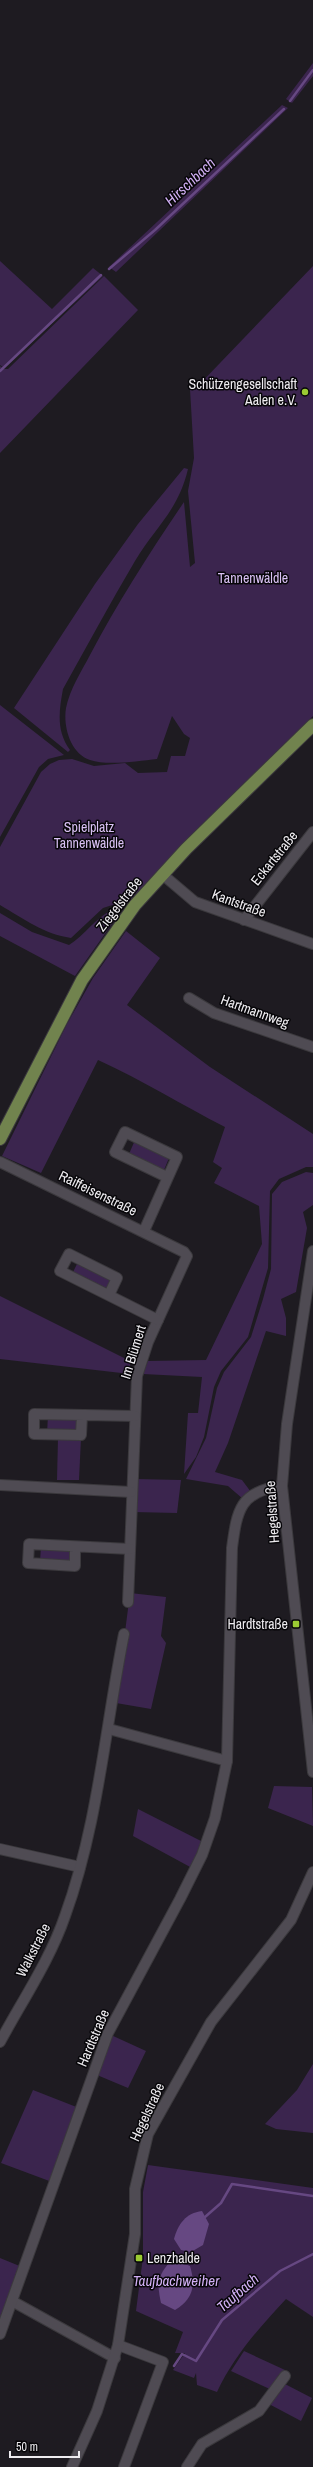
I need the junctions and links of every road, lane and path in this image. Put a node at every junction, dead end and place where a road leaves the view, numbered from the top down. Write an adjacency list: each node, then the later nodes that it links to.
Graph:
1 (313, 725): 3 (main road, Ziegelstraße)
2 (313, 832): 4 (street, Eckartstraße)
3 (162, 874): 4 (street, Kantstraße); 8 (main road, Ziegelstraße)
4 (244, 920): 5 (street, Kantstraße)
5 (313, 944)
6 (189, 998): 7 (street, Hartmannweg)
7 (313, 1047)
8 (0, 1139)
9 (0, 1162): 11 (street, Raiffeisenstraße)
10 (167, 1177): 10 (street); 11 (street)
11 (144, 1230): 13 (street, Raiffeisenstraße)
12 (313, 1251): 19 (street, Hegelstraße)
13 (184, 1252): 15 (street, Im Blümert)
14 (109, 1295): 14 (street); 15 (street)
15 (158, 1320): 17 (street, Im Blümert)
16 (82, 1415): 16 (street); 17 (street)
17 (135, 1416): 20 (street, Im Blümert)
18 (0, 1485): 20 (street)
19 (282, 1486): 26 (street, Hardtstraße); 27 (street, Hegelstraße)
20 (131, 1492): 22 (street, Im Blümert)
21 (75, 1547): 21 (street); 22 (street)
22 (130, 1548): 23 (street, Im Blümert)
23 (128, 1602)
24 (124, 1634): 25 (street, Walkstraße)
25 (109, 1729): 26 (street); 29 (street, Walkstraße)
26 (227, 1761): 32 (street, Hardtstraße)
27 (313, 1772)
28 (0, 1849): 29 (street)
29 (80, 1867): 31 (street, Walkstraße)
30 (313, 1872): 34 (street, Hegelstraße)
31 (0, 2042)
32 (12, 2301): 33 (street, Hardtstraße); 35 (street)
33 (0, 2334)
34 (118, 2345): 35 (street, Hegelstraße); 38 (street)
35 (115, 2358): 37 (street, Hegelstraße)
36 (285, 2376): 39 (street)
37 (72, 2467)
38 (124, 2467)
39 (187, 2467)

